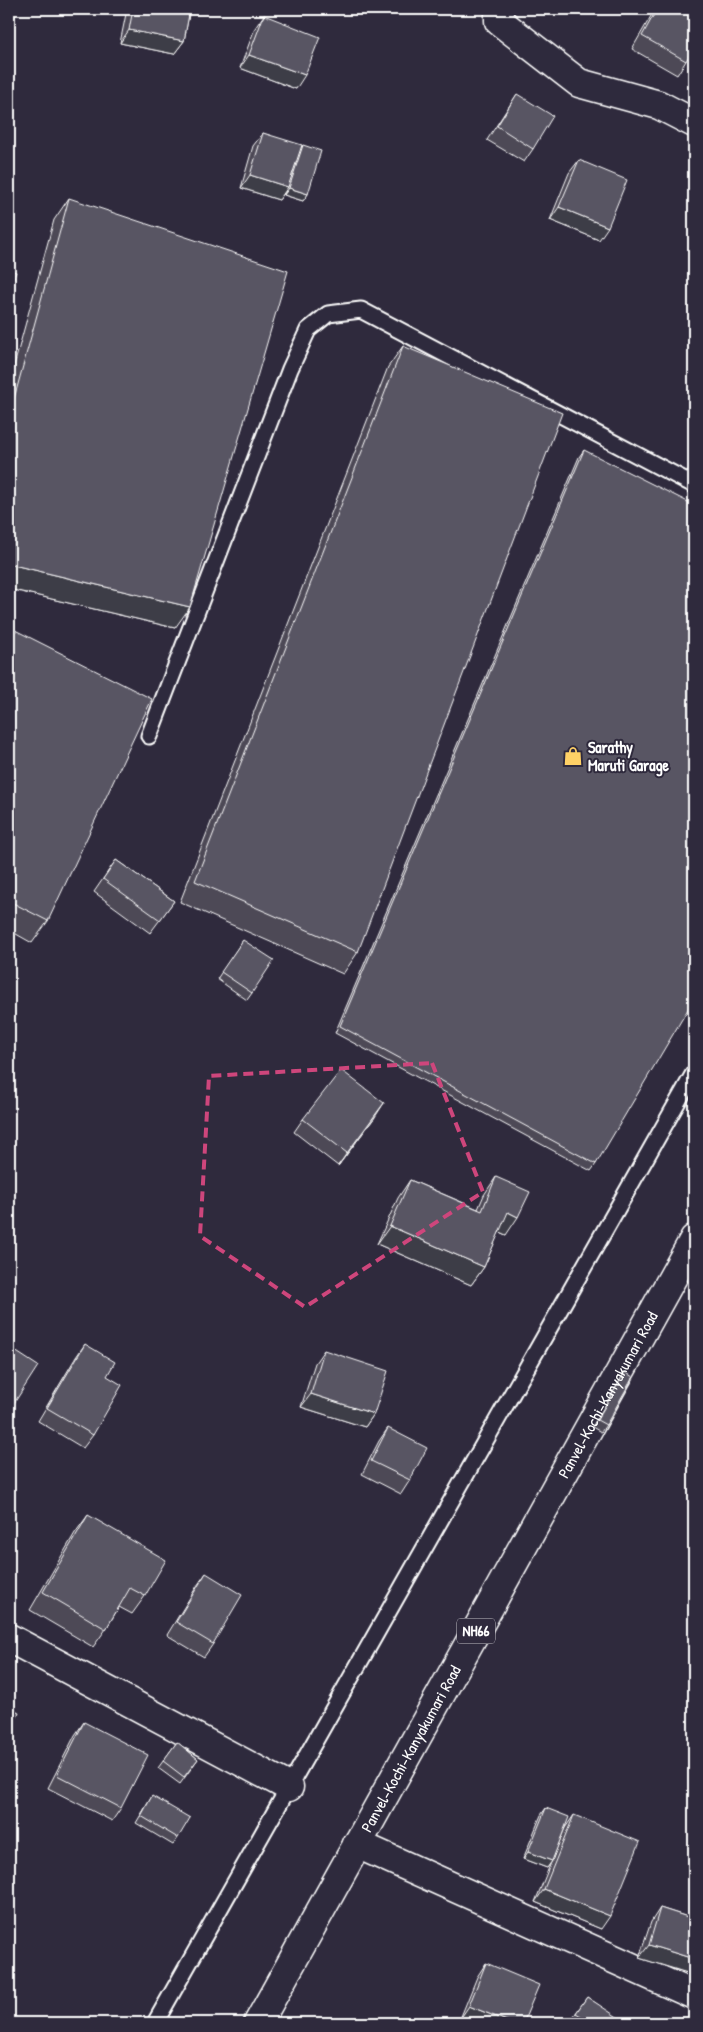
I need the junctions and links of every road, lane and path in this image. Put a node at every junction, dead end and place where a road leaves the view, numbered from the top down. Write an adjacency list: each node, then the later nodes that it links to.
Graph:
1 (499, 9): 2 (main road)
2 (694, 123)
3 (694, 484): 4 (lane)
4 (148, 736)
5 (694, 1073): 8 (lane)
6 (694, 1239): 9 (main road, Panvel-Kochi-Kanyakumari Road / NH66)
7 (9, 1638): 8 (main road)
8 (289, 1787): 11 (lane)
9 (357, 1844): 10 (main road); 12 (main road, Panvel-Kochi-Kanyakumari Road / NH66)
10 (694, 1994)
11 (155, 2023)
12 (258, 2023)

